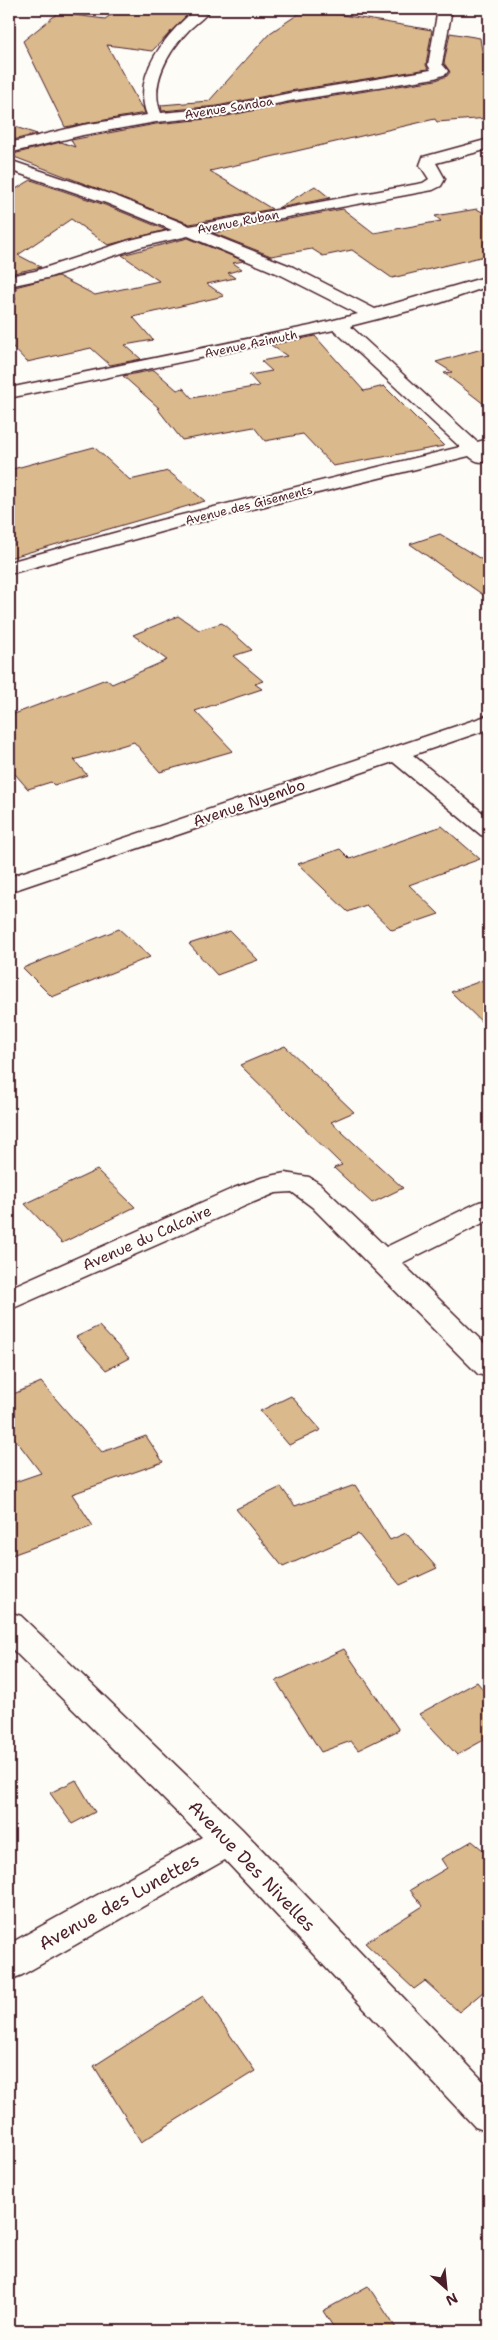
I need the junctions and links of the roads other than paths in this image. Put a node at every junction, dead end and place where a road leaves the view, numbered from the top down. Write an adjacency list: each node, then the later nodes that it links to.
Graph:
1 (204, 9): 3 (street)
2 (445, 9): 3 (street, Avenue Sandoa)
3 (156, 118): 5 (street, Avenue Sandoa)
4 (489, 144): 7 (street, Avenue Ruban)
5 (9, 148)
6 (9, 165): 7 (street)
7 (187, 232): 8 (street, Avenue Ruban); 10 (street)
8 (9, 281)
9 (489, 281): 10 (street, Avenue Azimuth)
10 (372, 314): 11 (street, Avenue Azimuth)
11 (337, 324): 12 (street, Avenue Azimuth); 13 (street)
12 (9, 393)
13 (480, 447): 14 (street); 15 (street, Avenue des Gisements)
14 (489, 463)
15 (9, 568)
16 (489, 722): 17 (street, Avenue Nyembo)
17 (396, 753): 18 (street); 19 (street, Avenue Nyembo)
18 (489, 830)
19 (9, 885)
20 (489, 1209): 21 (street)
21 (383, 1260): 22 (street, Avenue du Calcaire); 23 (street)
22 (9, 1300)
23 (489, 1366)
24 (9, 1625): 25 (street, Avenue Des Nivelles)
25 (229, 1840): 26 (street, Avenue des Lunettes); 27 (street, Avenue Des Nivelles)
26 (9, 1963)
27 (489, 2114)

